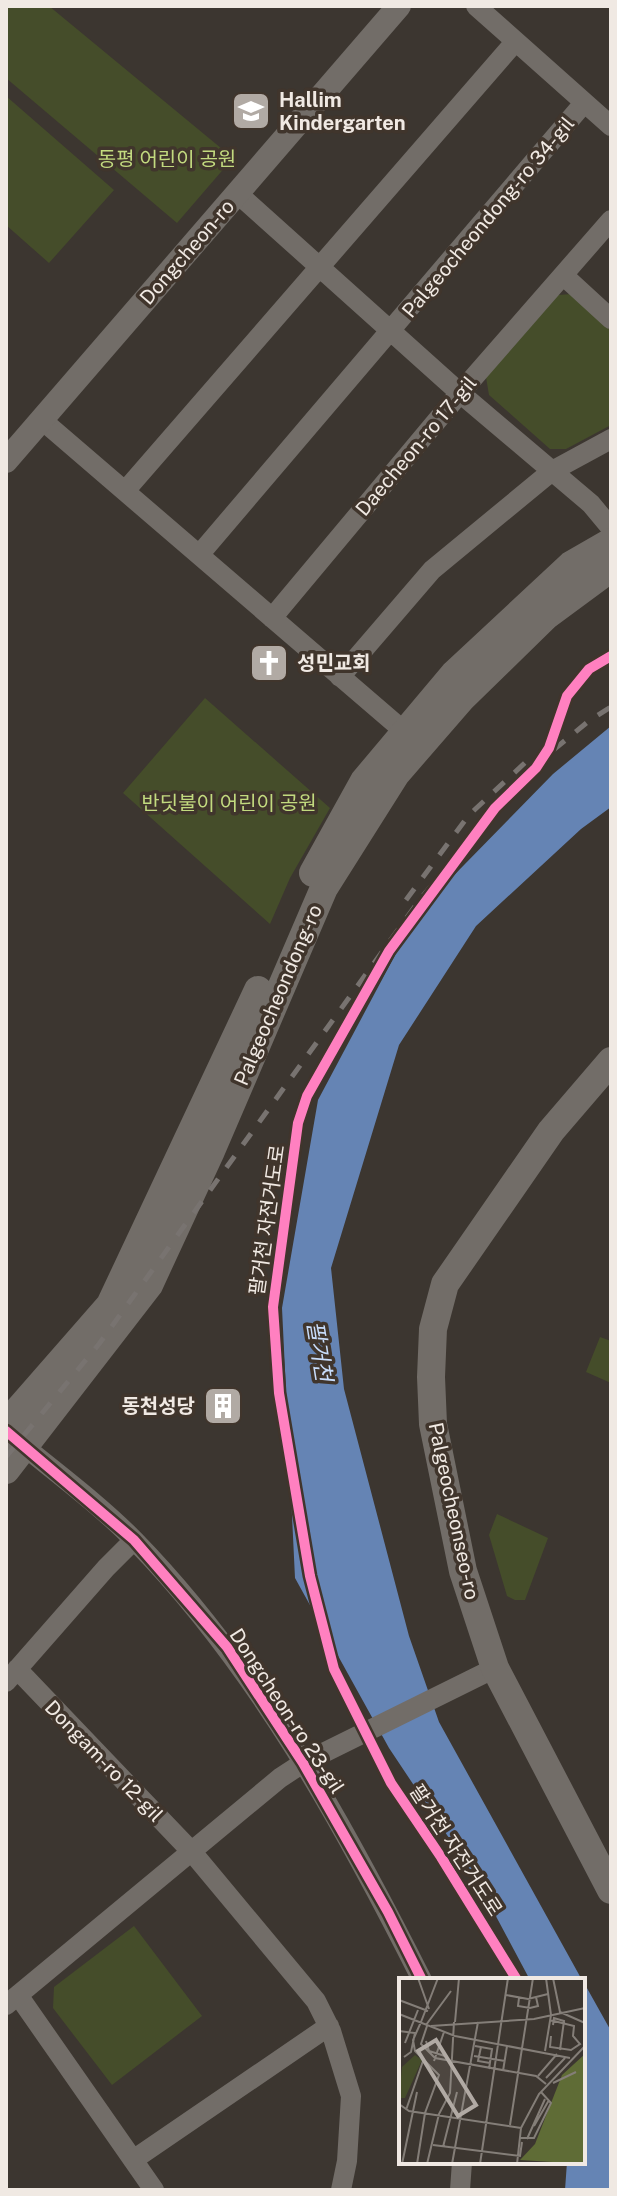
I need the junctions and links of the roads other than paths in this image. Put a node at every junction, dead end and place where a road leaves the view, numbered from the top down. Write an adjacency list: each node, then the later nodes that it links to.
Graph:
1 (399, 6): 6 (street, Dongcheon-ro)
2 (476, 6): 3 (street)
3 (515, 42): 4 (street); 8 (street)
4 (584, 103): 5 (street); 11 (street, Palgeocheondong-ro 34-gil)
5 (611, 126)
6 (237, 193): 8 (street, Palgeocheondong-ro 34-gil); 13 (street, Dongcheon-ro)
7 (611, 220): 9 (street, Daecheon-ro 17-gil)
8 (318, 266): 11 (street, Palgeocheondong-ro 34-gil); 17 (street)
9 (564, 276): 10 (street); 12 (street, Daecheon-ro 17-gil)
10 (611, 319)
11 (391, 331): 12 (street, Palgeocheondong-ro 34-gil); 20 (street, Palgeocheondong-ro 34-gil)
12 (460, 393): 16 (street, Palgeocheondong-ro 34-gil); 22 (street, Daecheon-ro 17-gil)
13 (42, 420): 15 (street, Dongcheon-ro); 17 (street)
14 (611, 439): 16 (street)
15 (6, 461)
16 (552, 471): 18 (street, Palgeocheondong-ro 34-gil); 23 (street)
17 (125, 491): 20 (street)
18 (611, 528)
19 (611, 542): 24 (main road, Palgeocheondong-ro)
20 (199, 555): 22 (street)
21 (611, 568): 27 (main road, Palgeocheondong-ro)
22 (272, 618): 23 (street)
23 (340, 677): 24 (street)
24 (405, 732): 26 (main road, Palgeocheondong-ro)
25 (611, 1061): 30 (main road, Palgeocheonseo-ro)
26 (6, 1424)
27 (16, 1439): 28 (main road, Palgeocheondong-ro); 29 (street, Dongcheon-ro 23-gil)
28 (6, 1470)
29 (134, 1540): 31 (street); 32 (street, Dongcheon-ro 23-gil)
30 (495, 1668): 32 (street); 34 (main road, Palgeocheonseo-ro)
31 (11, 1676): 33 (street, Dongam-ro 12-gil)
32 (303, 1763): 33 (street); 35 (street, Dongcheon-ro 23-gil)
33 (192, 1852): 36 (street); 37 (street, Dongam-ro 12-gil)
34 (611, 1890)
35 (421, 1978)
36 (12, 2000): 38 (street)
37 (329, 2026): 38 (street); 41 (street, Dongam-ro 12-gil)
38 (133, 2160): 40 (street)
39 (462, 2164): 42 (street)
40 (154, 2190)
41 (341, 2190)
42 (460, 2190)

